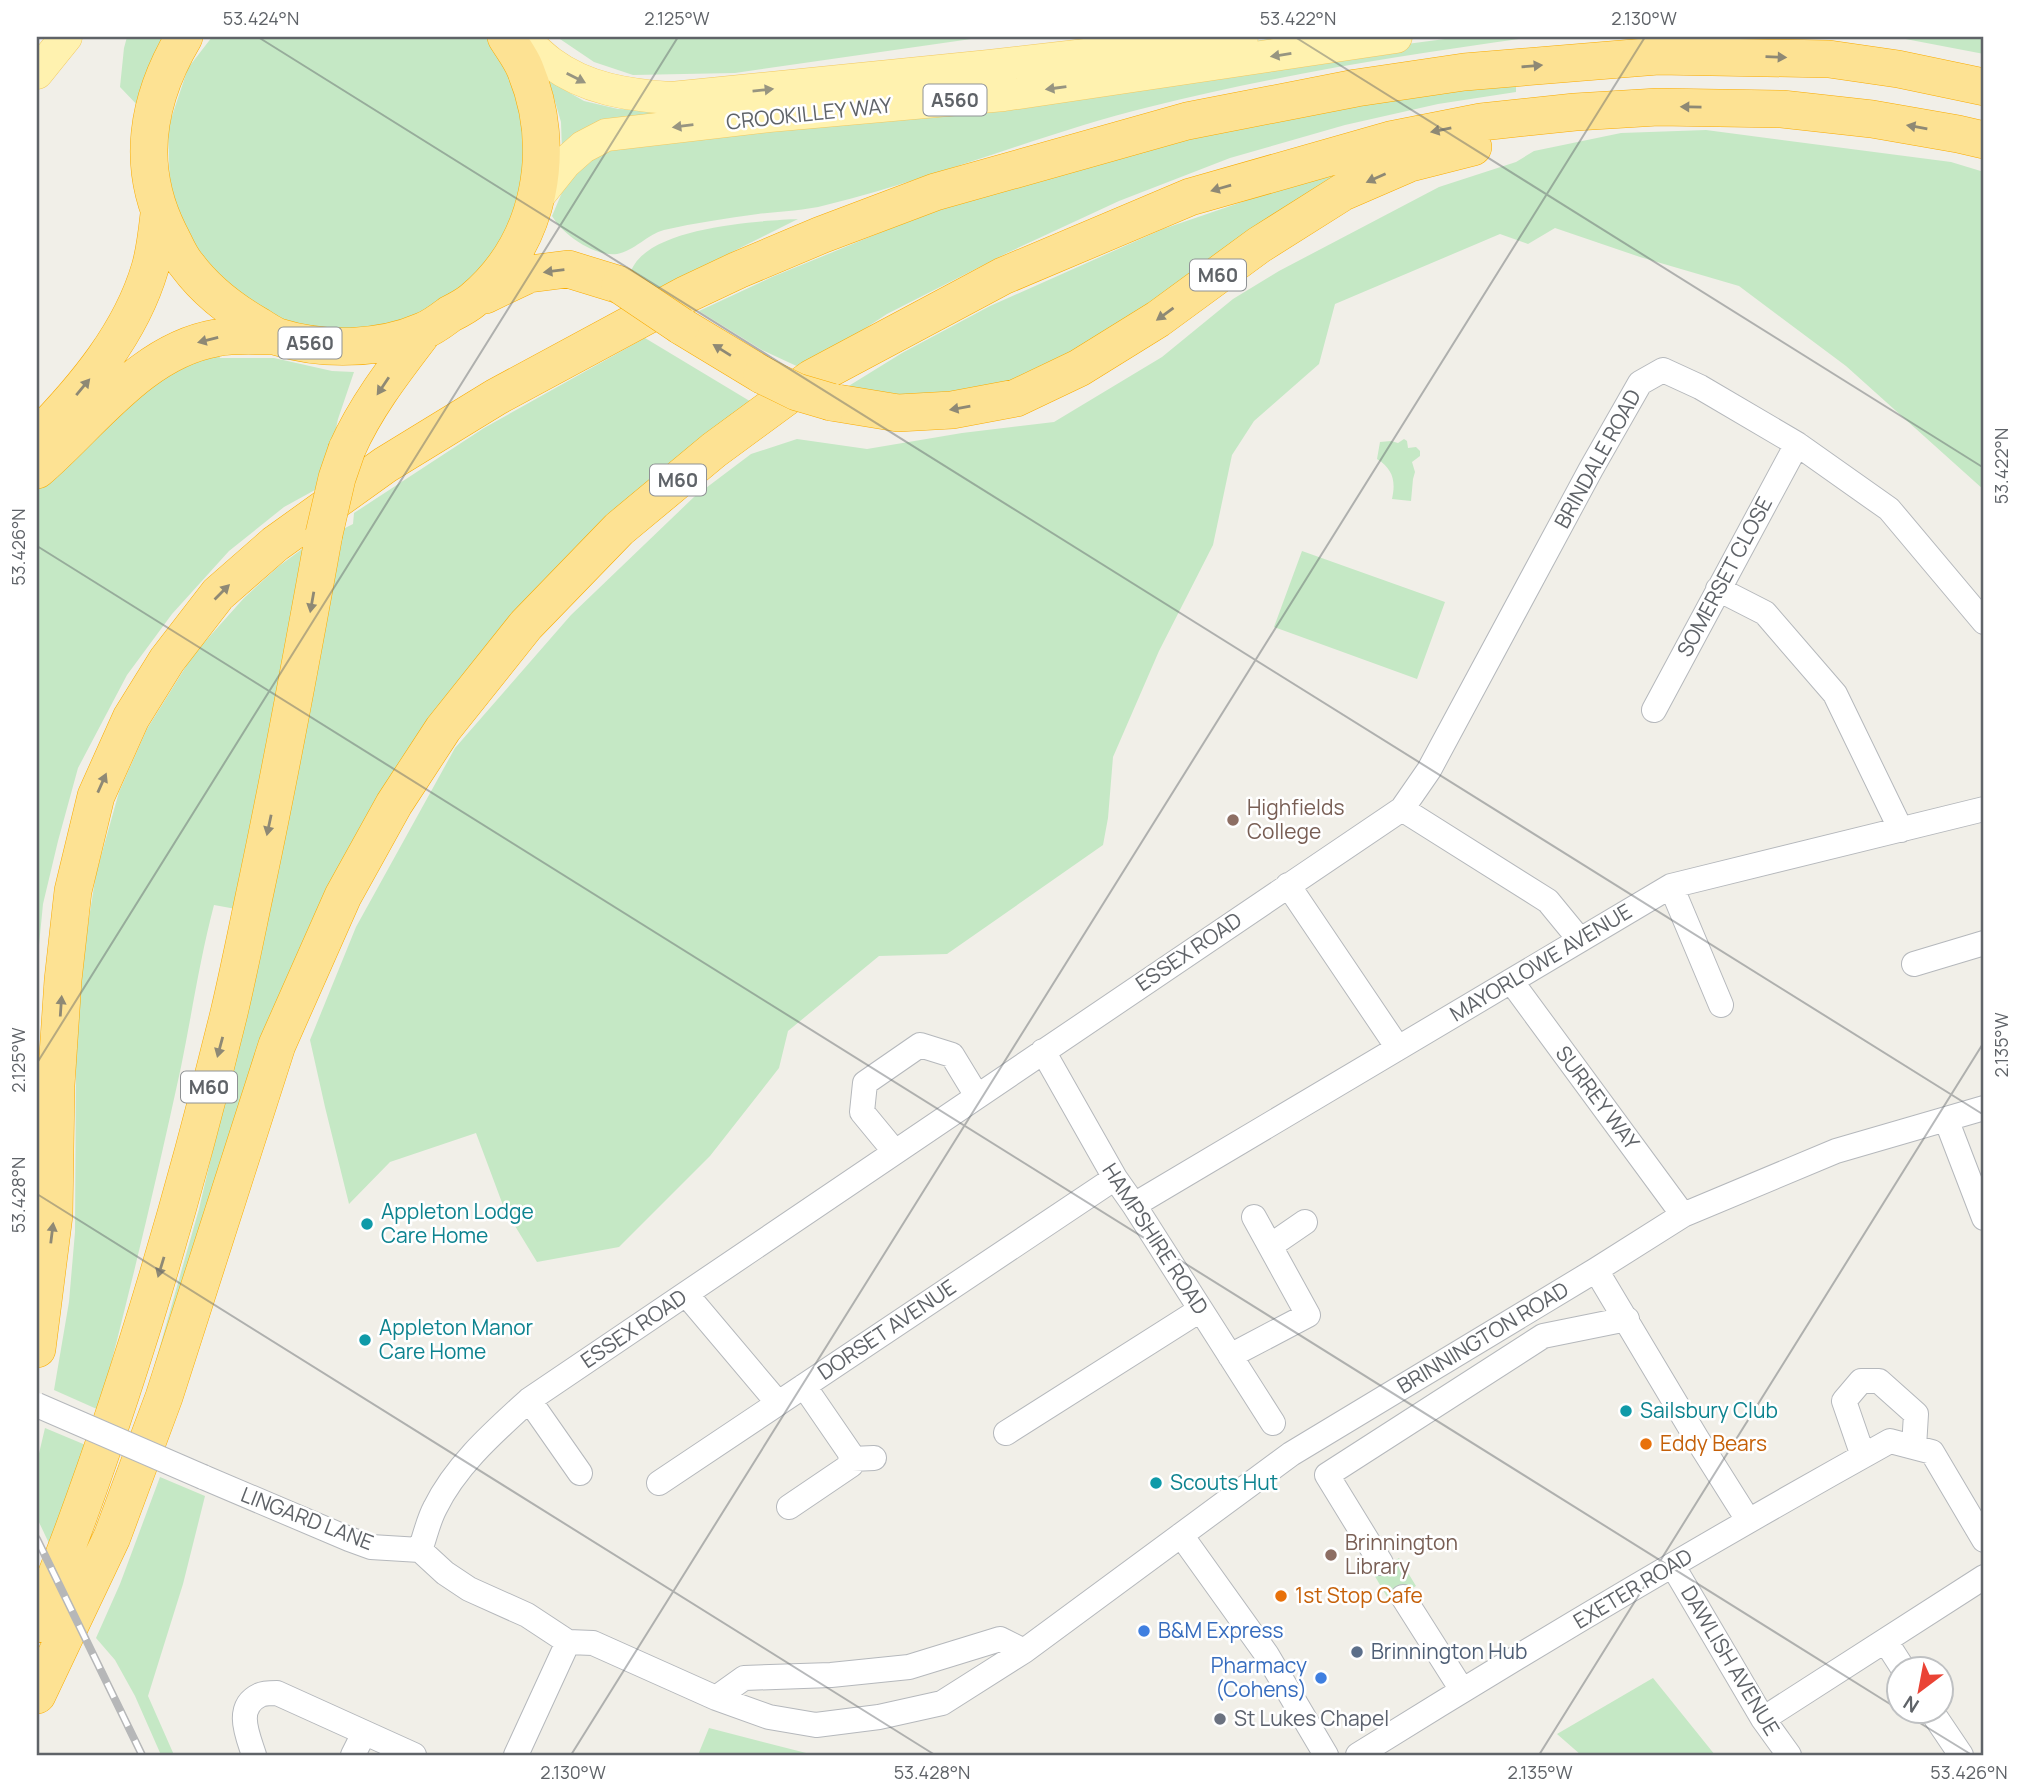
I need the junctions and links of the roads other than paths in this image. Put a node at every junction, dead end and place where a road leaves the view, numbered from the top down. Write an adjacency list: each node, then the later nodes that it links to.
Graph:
1 (66, 37): 7 (main road)
2 (184, 37): 12 (highway, A560)
3 (506, 37): 11 (highway, A560)
4 (522, 37): 5 (main road, CROOKILLEY WAY / A560, one-way to 5)
5 (1242, 37)
6 (1396, 37): 11 (main road, CROOKILLEY WAY / A560, one-way to 11)
7 (37, 73)
8 (1984, 87): 49 (highway, one-way to 8)
9 (1605, 111): 10 (highway, M60, one-way to 9); 13 (highway, M60, one-way to 13, bridge); 76 (highway, M60, one-way to 76)
10 (1984, 141)
11 (537, 198): 13 (highway, A560)
12 (159, 214): 15 (highway, A560); 16 (highway, A560, one-way to 12)
13 (472, 301): 14 (highway, A560)
14 (424, 331): 15 (highway, A560); 70 (highway, M60, one-way to 70, bridge)
15 (276, 336): 18 (highway, A560, one-way to 18)
16 (37, 438)
17 (1797, 444): 19 (street, SOMERSET CLOSE); 20 (street, BRINDALE ROAD); 22 (street, BRINDALE ROAD)
18 (37, 470)
19 (1718, 589): 21 (street, SOMERSET CLOSE); 24 (street)
20 (1984, 622)
21 (1654, 710)
22 (1402, 809): 25 (street, ESSEX ROAD); 27 (street)
23 (1984, 809): 24 (street, MAYORLOWE AVENUE)
24 (1900, 830): 26 (street, MAYORLOWE AVENUE)
25 (1288, 885): 32 (street); 33 (street, ESSEX ROAD)
26 (1671, 886): 27 (street, MAYORLOWE AVENUE); 31 (street)
27 (1580, 940): 30 (street, MAYORLOWE AVENUE)
28 (1984, 943): 29 (street)
29 (1914, 964)
30 (1511, 981): 32 (street, MAYORLOWE AVENUE); 40 (street, SURREY WAY)
31 (1721, 1005)
32 (1398, 1048): 39 (street, MAYORLOWE AVENUE)
33 (1043, 1051): 34 (street, ESSEX ROAD); 38 (street, HAMPSHIRE ROAD)
34 (977, 1096): 37 (street, ESSEX ROAD); 37 (street)
35 (1984, 1108): 36 (street, BRINNINGTON ROAD)
36 (1946, 1119): 40 (street, BRINNINGTON ROAD); 42 (street)
37 (895, 1152): 46 (street, ESSEX ROAD)
38 (1115, 1178): 39 (street, HAMPSHIRE ROAD); 51 (street, DORSET AVENUE)
39 (1134, 1205): 47 (street, HAMPSHIRE ROAD)
40 (1683, 1214): 45 (street, BRINNINGTON ROAD)
41 (1254, 1217): 44 (street)
42 (1984, 1218)
43 (1305, 1222): 44 (street)
44 (1270, 1246): 50 (street)
45 (1596, 1270): 48 (street); 63 (street, BRINNINGTON ROAD)
46 (686, 1294): 52 (street, ESSEX ROAD); 53 (street)
47 (1200, 1310): 50 (street, HAMPSHIRE ROAD); 56 (street)
48 (1627, 1319): 62 (street); 66 (street)
49 (37, 1349)
50 (1230, 1356): 55 (street, HAMPSHIRE ROAD)
51 (804, 1386): 53 (street, DORSET AVENUE); 61 (street)
52 (529, 1400): 59 (street); 65 (street, ESSEX ROAD)
53 (778, 1403): 60 (street, DORSET AVENUE)
54 (37, 1405): 65 (street, LINGARD LANE, bridge)
55 (1273, 1423)
56 (1006, 1433)
57 (1914, 1447): 58 (street, EXETER ROAD); 58 (street); 64 (street)
58 (1863, 1456): 62 (street, EXETER ROAD)
59 (580, 1473)
60 (659, 1483)
61 (789, 1507)
62 (1748, 1520): 67 (street, EXETER ROAD)
63 (1181, 1535): 73 (street, BRINNINGTON ROAD); 85 (street)
64 (1984, 1540)
65 (420, 1550): 71 (street)
66 (1381, 1563)
67 (1673, 1566): 75 (street, EXETER ROAD); 78 (street, DAWLISH AVENUE)
68 (1984, 1577): 72 (street)
69 (1402, 1597): 75 (street)
70 (37, 1625)
71 (568, 1642): 77 (street, BRINNINGTON ROAD); 84 (street)
72 (1886, 1642): 74 (street); 78 (street)
73 (1024, 1651): 77 (street); 77 (street, BRINNINGTON ROAD)
74 (1895, 1656)
75 (1462, 1690): 86 (street, EXETER ROAD)
76 (37, 1695)
77 (716, 1698)
78 (1763, 1719): 87 (street, DAWLISH AVENUE)
79 (1941, 1726): 88 (street)
80 (364, 1733): 81 (street); 82 (street); 83 (street)
81 (254, 1755)
82 (353, 1755)
83 (414, 1755)
84 (516, 1755)
85 (1326, 1755)
86 (1358, 1755)
87 (1789, 1755)
88 (1961, 1755)

